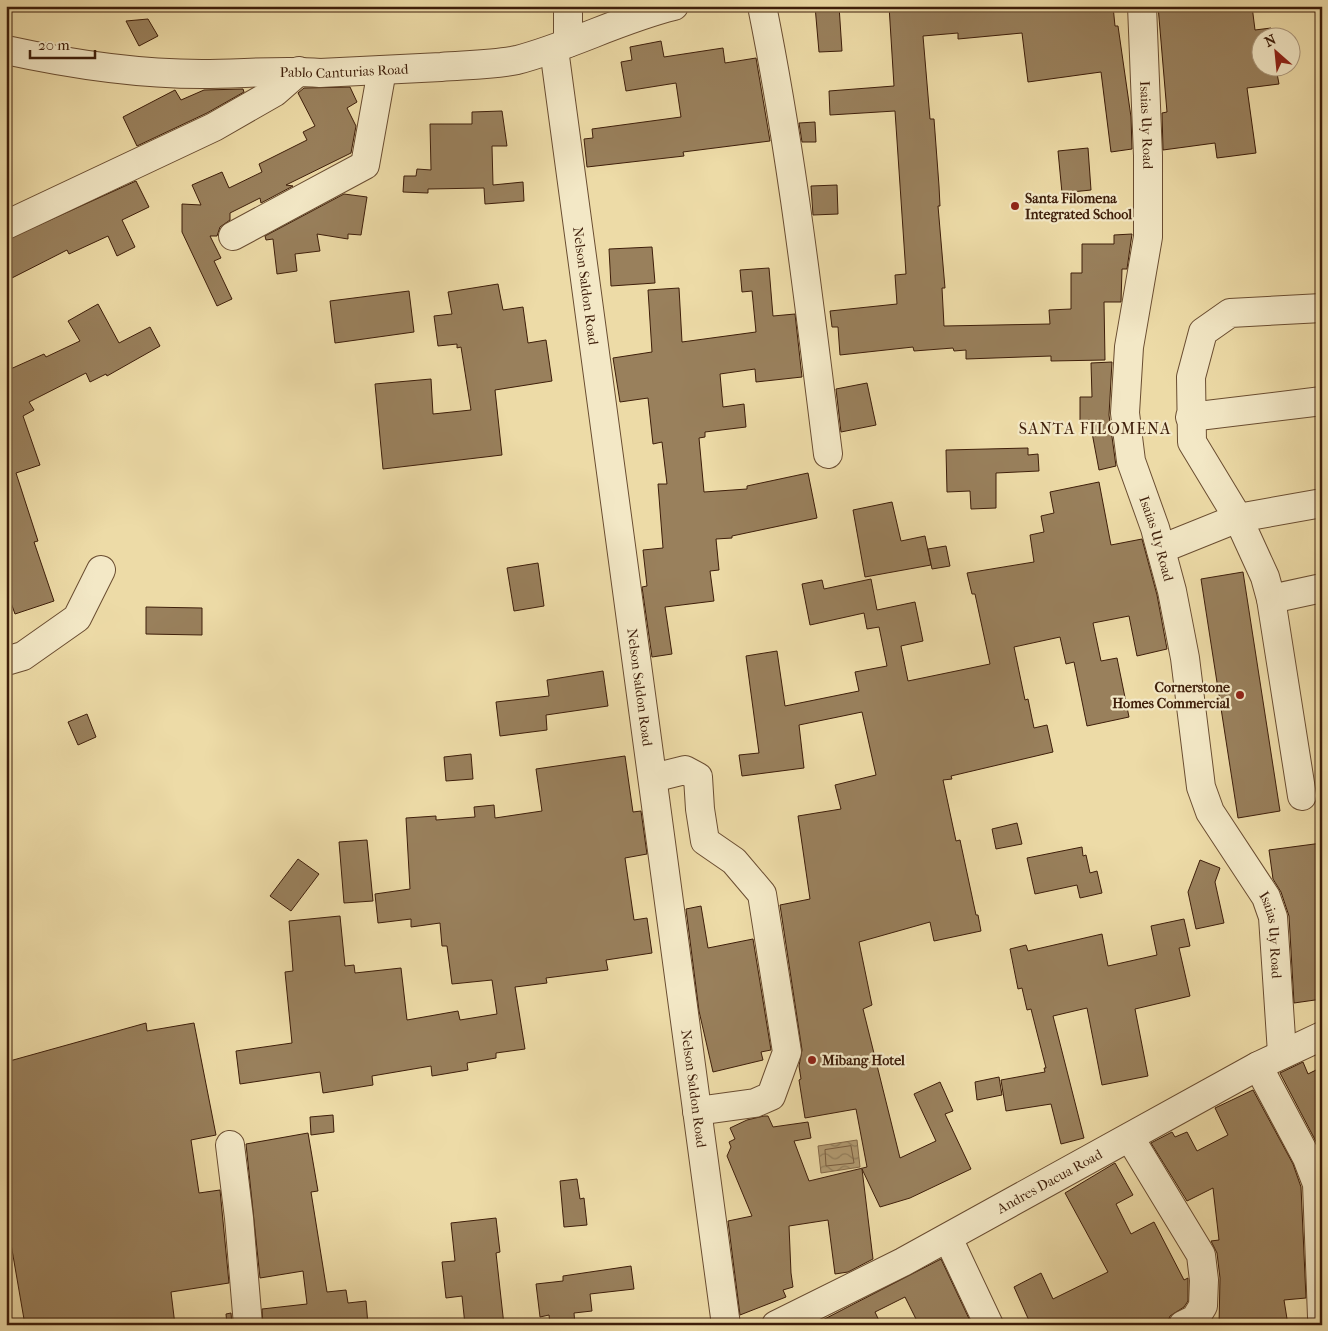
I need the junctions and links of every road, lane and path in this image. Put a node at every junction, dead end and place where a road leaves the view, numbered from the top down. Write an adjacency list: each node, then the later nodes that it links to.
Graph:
1 (568, 6): 5 (street, Nelson Saldon Road)
2 (674, 6): 5 (street, Pablo Canturias Road)
3 (762, 6): 14 (street)
4 (1142, 6): 17 (street, Isaias Uy Road)
5 (561, 46): 7 (street, Pablo Canturias Road); 22 (street, Nelson Saldon Road)
6 (6, 50): 8 (street, Pablo Canturias Road)
7 (382, 70): 8 (street, Pablo Canturias Road); 10 (street)
8 (299, 71): 9 (street)
9 (6, 225)
10 (233, 236)
11 (1322, 308): 13 (street)
12 (1322, 401): 13 (street)
13 (1190, 417): 16 (street)
14 (828, 454)
15 (1322, 503): 16 (street)
16 (1238, 518): 17 (street); 20 (street)
17 (1161, 549): 25 (street, Isaias Uy Road)
18 (101, 570): 21 (street)
19 (1322, 588): 20 (street)
20 (1271, 599): 23 (street)
21 (6, 661)
22 (652, 778): 27 (street, Nelson Saldon Road); 27 (street)
23 (1302, 796)
24 (1322, 1036): 25 (street, Andres Dacua Road)
25 (1282, 1053): 26 (street, Andres Dacua Road)
26 (1258, 1066): 28 (street, Andres Dacua Road); 31 (street)
27 (697, 1111): 33 (street, Nelson Saldon Road)
28 (1130, 1138): 30 (street, Andres Dacua Road); 36 (street)
29 (230, 1145): 32 (street)
30 (948, 1238): 34 (street, Andres Dacua Road); 35 (street)
31 (1322, 1317)
32 (248, 1325)
33 (726, 1325)
34 (776, 1325)
35 (989, 1325)
36 (1183, 1325)

